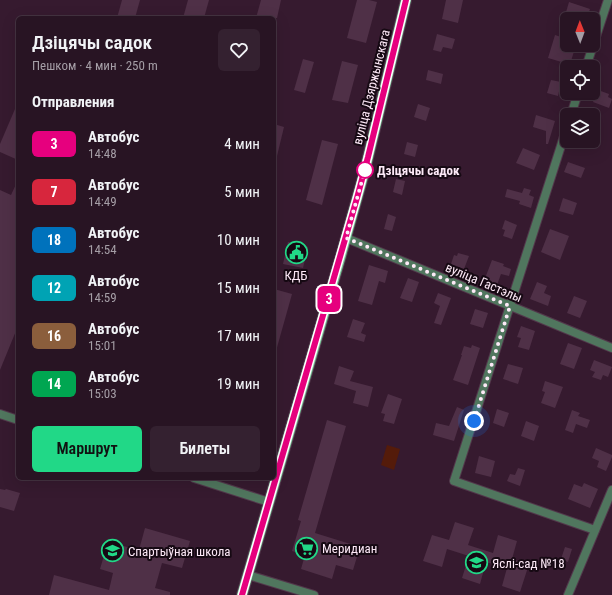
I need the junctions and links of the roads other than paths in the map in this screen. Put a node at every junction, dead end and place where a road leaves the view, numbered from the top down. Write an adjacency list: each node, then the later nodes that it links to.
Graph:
1 (406, 0): 5 (main road, вуліца Дзяржынскага)
2 (608, 0): 3 (street)
3 (588, 60)
4 (560, 148): 6 (street)
5 (346, 238): 6 (street, вуліца Гастэлы); 10 (main road, вуліца Дзяржынскага)
6 (510, 306): 7 (street, вуліца Гастэлы); 15 (street)
7 (612, 348)
8 (0, 414): 9 (street)
9 (16, 419)
10 (276, 478)
11 (200, 480): 14 (street)
12 (275, 480): 14 (main road, вуліца Дзяржынскага)
13 (612, 490): 15 (street)
14 (269, 502): 16 (main road, вуліца Дзяржынскага)
15 (595, 530): 19 (street)
16 (248, 576): 17 (main road, вуліца Дзяржынскага); 18 (street)
17 (242, 595)
18 (314, 595)
19 (568, 595)

